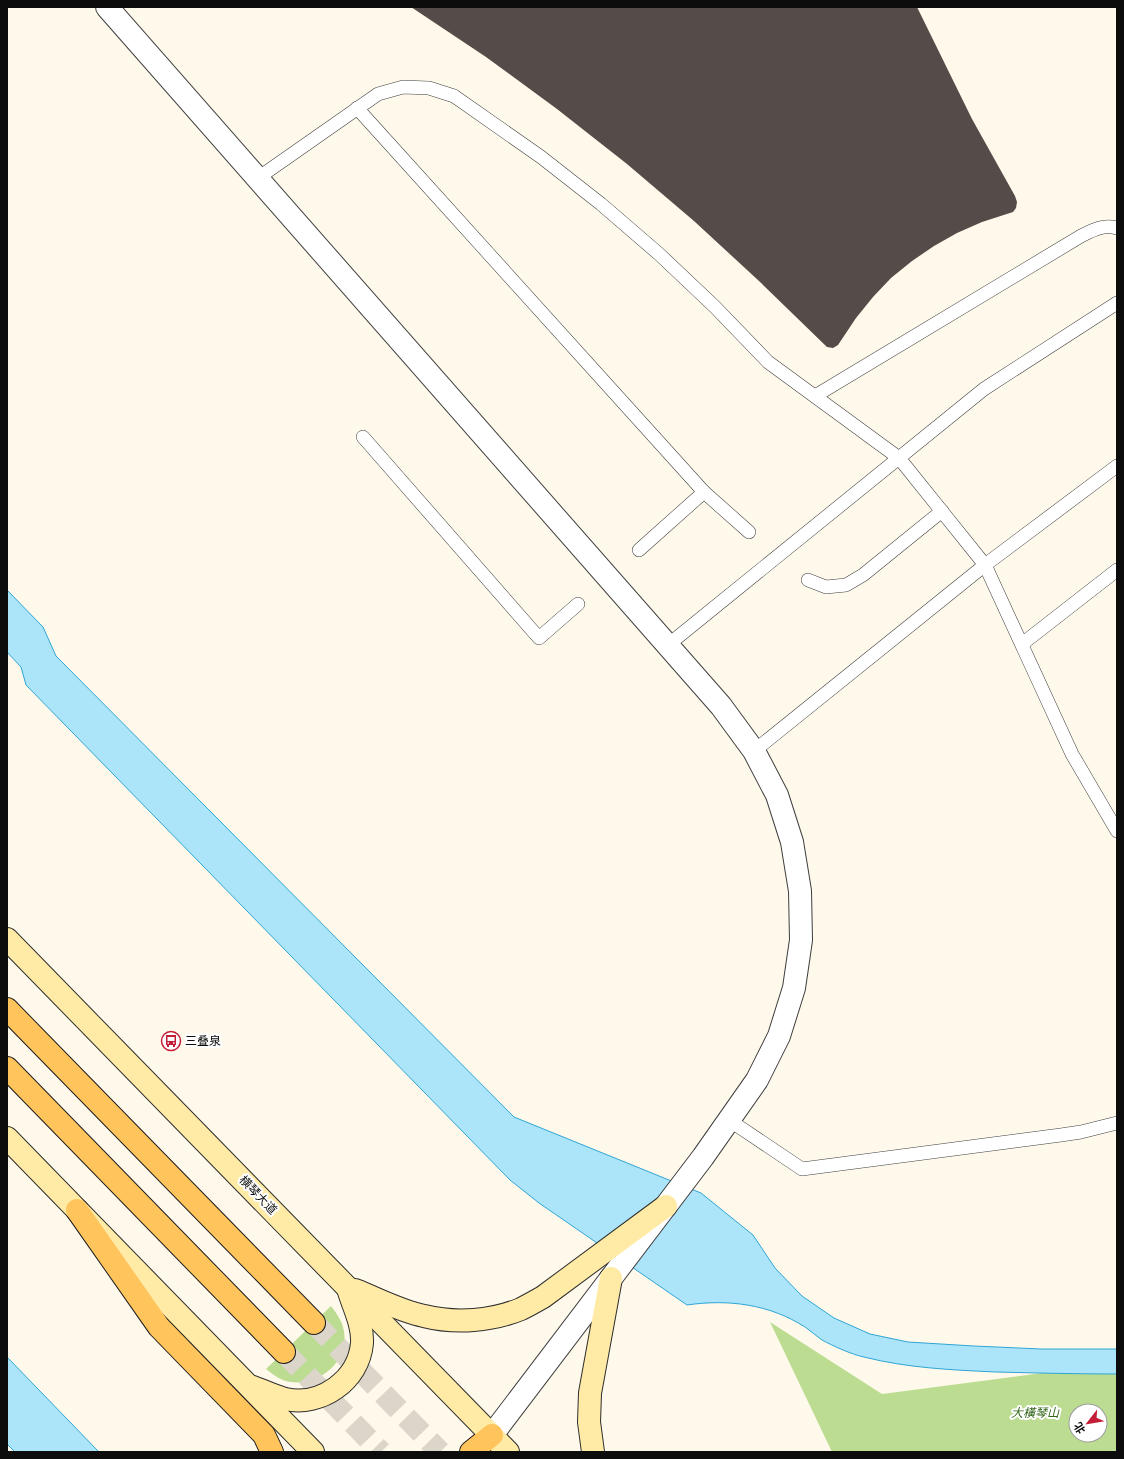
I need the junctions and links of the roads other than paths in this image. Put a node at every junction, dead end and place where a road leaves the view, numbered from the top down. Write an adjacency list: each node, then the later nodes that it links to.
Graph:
1 (107, 7): 3 (street)
2 (356, 108): 3 (lane); 6 (lane); 10 (lane)
3 (258, 178): 19 (street)
4 (1117, 228): 6 (lane)
5 (1117, 303): 8 (lane)
6 (815, 396): 8 (lane)
7 (363, 437): 17 (lane)
8 (899, 458): 11 (lane); 19 (lane)
9 (1117, 466): 14 (lane)
10 (704, 492): 12 (lane); 13 (lane)
11 (942, 511): 14 (lane); 16 (lane)
12 (749, 532)
13 (638, 550)
14 (985, 565): 18 (lane); 20 (lane)
15 (1117, 570): 18 (lane)
16 (808, 580)
17 (578, 604)
18 (1022, 644): 21 (lane)
19 (668, 645): 20 (street)
20 (754, 751): 25 (street)
21 (1117, 831)
22 (7, 939): 31 (main road, 横琴大道)
23 (7, 1008): 32 (main road)
24 (7, 1068): 33 (main road)
25 (729, 1120): 26 (lane); 28 (street)
26 (1117, 1123)
27 (7, 1138): 29 (main road)
28 (666, 1206): 30 (street); 31 (main road)
29 (77, 1210): 34 (main road); 36 (main road)
30 (611, 1278): 35 (street); 40 (main road)
31 (347, 1286): 34 (main road); 35 (main road, 横琴大道)
32 (314, 1323)
33 (284, 1352)
34 (247, 1384): 37 (main road)
35 (487, 1444): 38 (main road); 39 (main road, 横琴大道)
36 (272, 1452)
37 (313, 1452)
38 (471, 1452)
39 (508, 1452)
40 (593, 1452)

